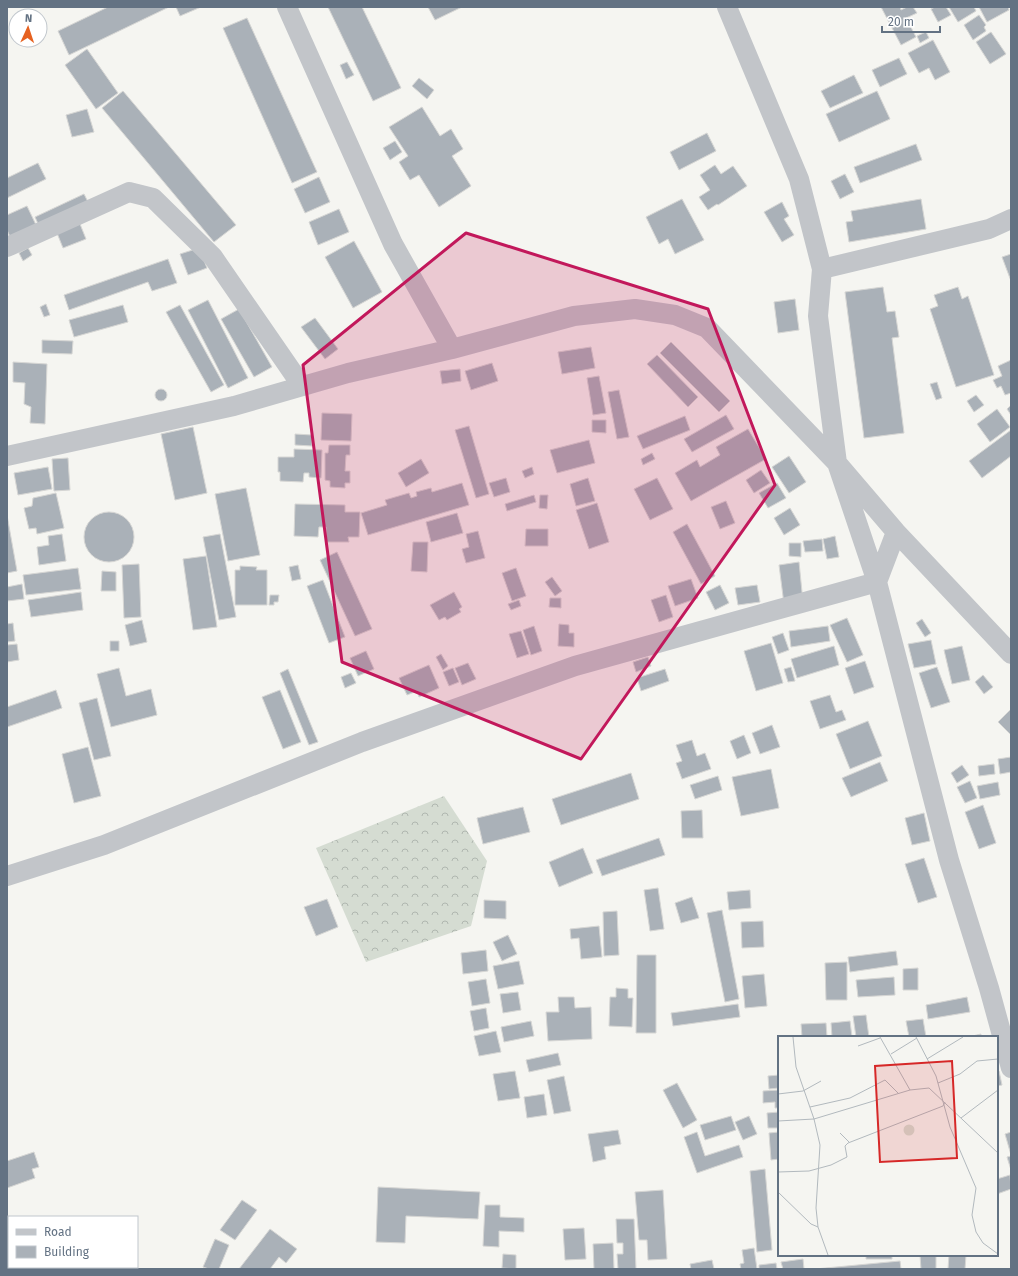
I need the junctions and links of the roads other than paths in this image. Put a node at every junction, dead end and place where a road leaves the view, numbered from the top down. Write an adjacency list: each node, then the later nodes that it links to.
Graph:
1 (287, 7): 6 (street)
2 (727, 7): 5 (street)
3 (1011, 219): 5 (street)
4 (7, 247): 7 (street)
5 (822, 269): 9 (street)
6 (452, 349): 7 (street); 9 (street)
7 (302, 386): 8 (street)
8 (7, 456)
9 (837, 464): 10 (street); 11 (street)
10 (896, 532): 11 (street); 12 (street)
11 (877, 582): 13 (street); 14 (street)
12 (1011, 654)
13 (7, 876)
14 (1011, 1068)

